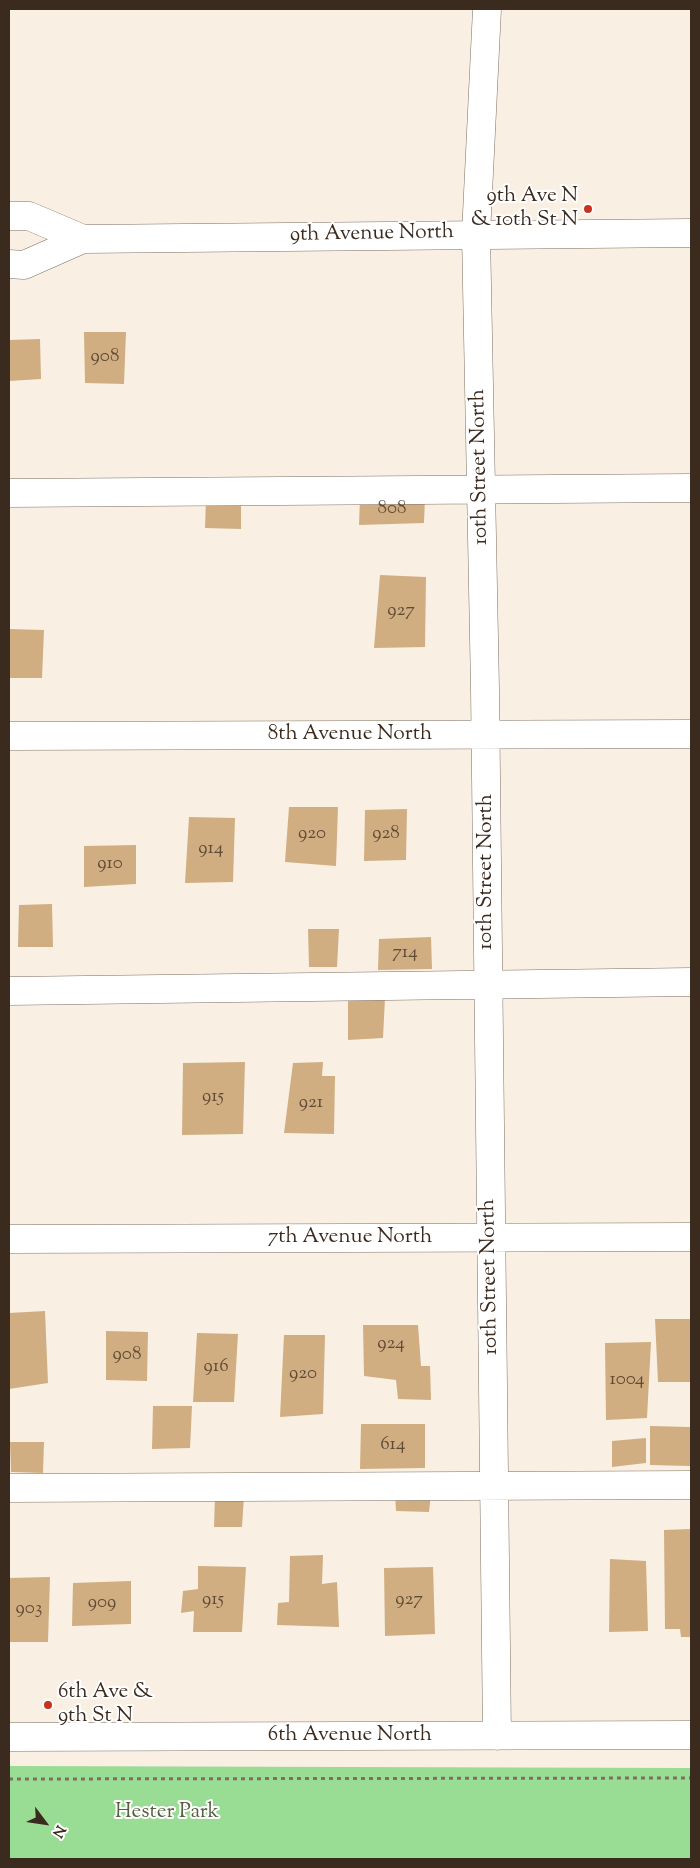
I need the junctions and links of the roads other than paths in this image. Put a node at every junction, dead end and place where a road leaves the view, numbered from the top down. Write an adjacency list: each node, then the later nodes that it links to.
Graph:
1 (487, 9): 4 (street, 10th Street North)
2 (9, 216): 5 (street, 9th Avenue North)
3 (691, 233): 4 (street, 9th Avenue North)
4 (476, 234): 5 (street, 9th Avenue North); 8 (street, 10th Street North)
5 (83, 239): 6 (street, 9th Avenue North)
6 (9, 264)
7 (691, 488): 8 (street)
8 (481, 491): 9 (street); 11 (street, 10th Street North)
9 (9, 493)
10 (691, 734): 11 (street, 8th Avenue North)
11 (486, 735): 12 (street, 8th Avenue North); 14 (street, 10th Street North)
12 (9, 736)
13 (691, 982): 14 (street)
14 (488, 983): 15 (street); 16 (street, 10th Street North)
15 (9, 991)
16 (490, 1237): 17 (street, 7th Avenue North); 18 (street, 7th Avenue North); 20 (street, 10th Street North)
17 (691, 1237)
18 (9, 1239)
19 (691, 1485): 20 (street)
20 (494, 1486): 21 (street); 23 (street, 10th Street North)
21 (9, 1488)
22 (691, 1735): 23 (street, 6th Avenue North)
23 (497, 1736): 24 (street, 6th Avenue North)
24 (9, 1737)

